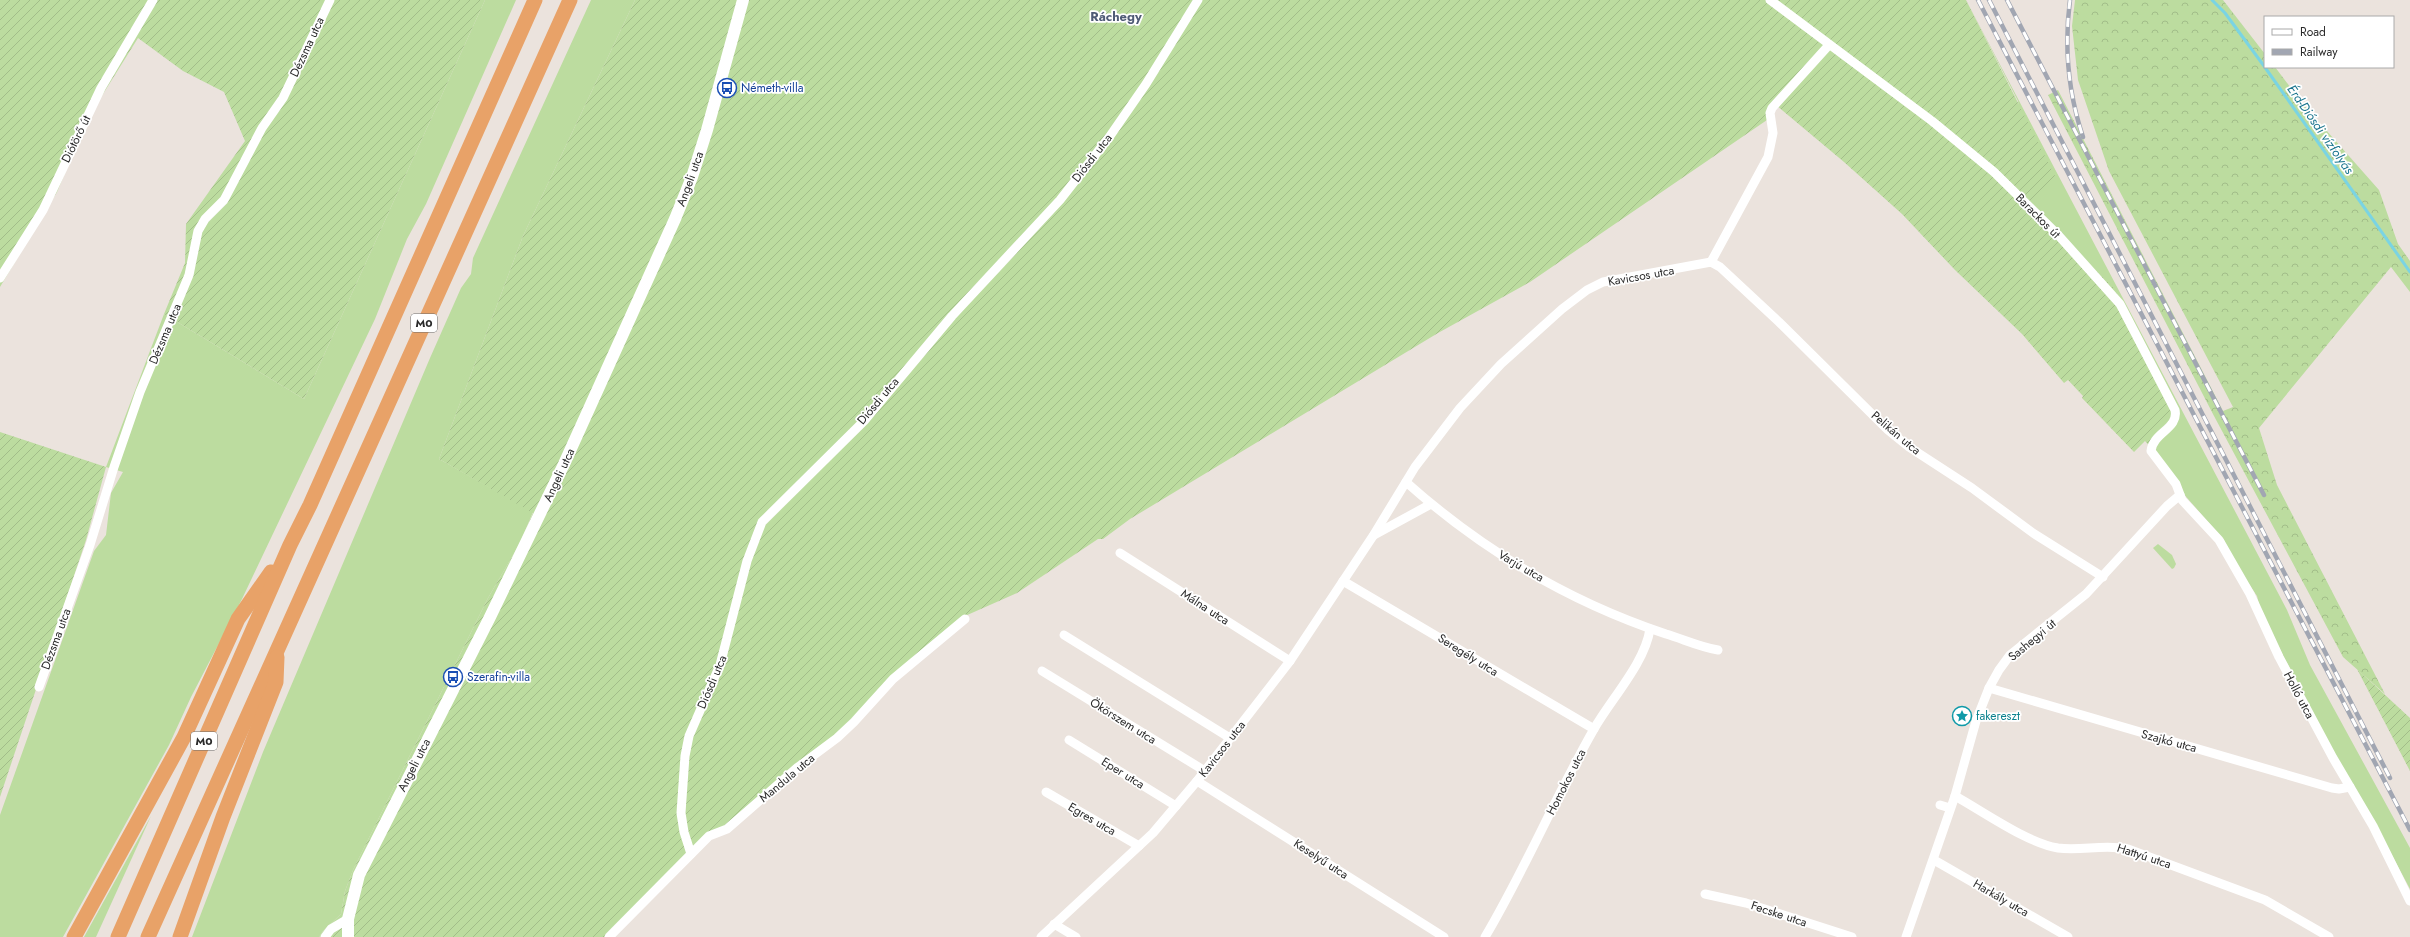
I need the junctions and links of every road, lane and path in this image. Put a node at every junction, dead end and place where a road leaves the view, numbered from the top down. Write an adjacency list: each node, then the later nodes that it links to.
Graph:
1 (153, 0): 10 (street, Diótörő út)
2 (330, 0): 28 (street, Dézsma utca)
3 (535, 0): 17 (highway, M0)
4 (570, 0): 24 (highway, M0)
5 (743, 0): 46 (street, Angeli utca)
6 (1198, 0): 42 (street, Diósdi utca)
7 (1770, 0): 8 (street, Barackos út)
8 (1829, 45): 9 (street); 12 (street, Barackos út)
9 (1711, 262): 11 (street, Kavicsos utca); 19 (street, Pelikán utca)
10 (0, 278)
11 (1406, 482): 13 (street, Varjú utca); 14 (street, Kavicsos utca)
12 (2180, 495): 19 (street, Sashegyi út); 35 (street, Holló utca)
13 (1431, 504): 15 (street, Kavicsos utca); 22 (street, Varjú utca)
14 (1390, 507): 15 (street); 16 (street, Kavicsos utca)
15 (1404, 519): 16 (street, Kavicsos utca)
16 (1373, 536): 20 (street, Kavicsos utca)
17 (290, 545): 48 (highway); 49 (highway, M0)
18 (1120, 553): 26 (street, Málna utca)
19 (2103, 577): 29 (street, Sashegyi út)
20 (1343, 581): 26 (street, Kavicsos utca); 30 (street, Seregély utca)
21 (965, 619): 42 (street, Mandula utca)
22 (1650, 629): 25 (street, Varjú utca); 30 (street, Homokos utca)
23 (1064, 635): 31 (street)
24 (278, 647): 50 (highway, M0); 51 (highway)
25 (1718, 650)
26 (1290, 661): 31 (street, Kavicsos utca)
27 (1042, 671): 33 (street, Ökörszem utca)
28 (39, 687)
29 (1989, 688): 35 (street, Szajkó utca); 37 (street, Sashegyi út)
30 (1594, 729): 58 (street, Homokos utca)
31 (1230, 738): 33 (street, Kavicsos utca)
32 (1069, 740): 38 (street, Eper utca)
33 (1205, 771): 34 (street, Kavicsos utca)
34 (1197, 781): 38 (street, Kavicsos utca); 57 (street, Keselyű utca)
35 (2350, 787): 45 (street, Holló utca)
36 (1046, 792): 41 (street, Egres utca)
37 (1955, 796): 40 (street, Sashegyi út); 62 (street, Hattyú utca)
38 (1176, 806): 41 (street, Kavicsos utca)
39 (1940, 806): 40 (street)
40 (1950, 808): 43 (street, Sashegyi út)
41 (1139, 846): 47 (street, Kavicsos utca)
42 (691, 854): 54 (street, Mandula utca)
43 (1934, 860): 60 (street, Sashegyi út); 61 (street, Harkály utca)
44 (1706, 894): 59 (street, Fecske utca)
45 (2410, 901)
46 (348, 919): 52 (street); 53 (street, Angeli utca)
47 (1054, 924): 55 (street, Kavicsos utca); 56 (street)
48 (74, 937)
49 (118, 937)
50 (148, 937)
51 (180, 937)
52 (325, 937)
53 (348, 937)
54 (609, 937)
55 (1041, 937)
56 (1076, 937)
57 (1444, 937)
58 (1485, 937)
59 (1852, 937)
60 (1906, 937)
61 (2068, 937)
62 (2329, 937)

